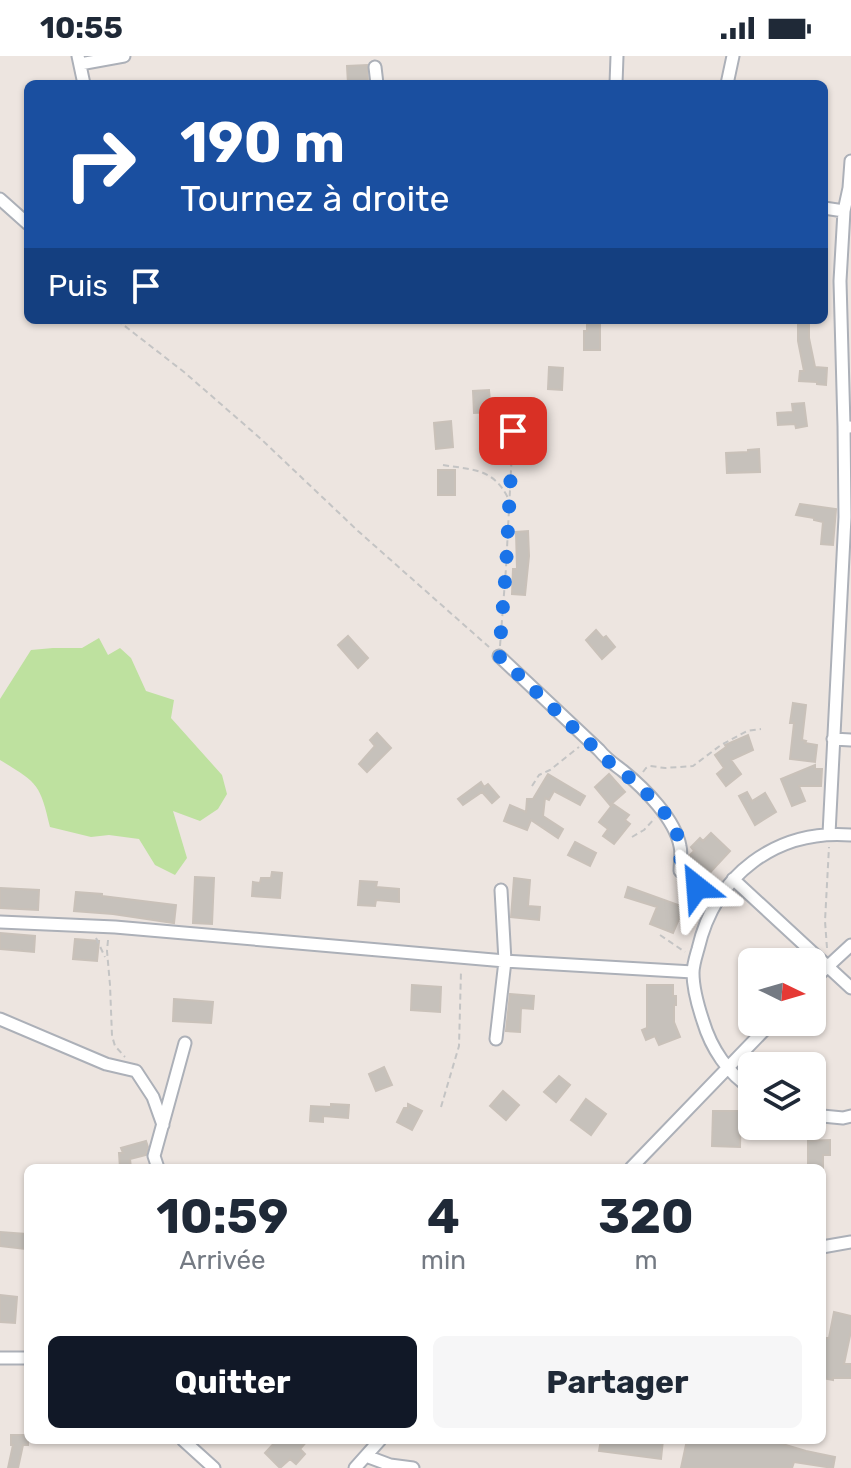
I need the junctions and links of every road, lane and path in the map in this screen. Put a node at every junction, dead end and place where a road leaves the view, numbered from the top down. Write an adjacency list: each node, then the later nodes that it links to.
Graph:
1 (124, 56): 4 (street)
2 (617, 56): 8 (street)
3 (733, 56): 9 (street)
4 (79, 60): 6 (street)
5 (375, 67): 7 (street)
6 (83, 80)
7 (377, 80)
8 (616, 80)
9 (728, 80)
10 (851, 161): 13 (street)
11 (0, 199): 14 (street)
12 (828, 209): 13 (street)
13 (844, 211): 16 (street)
14 (24, 220)
15 (122, 324): 21 (path)
16 (847, 427): 20 (street)
17 (543, 449): 19 (path)
18 (443, 465): 19 (path)
19 (510, 501): 21 (path)
20 (846, 578): 23 (street)
21 (499, 656): 25 (street)
22 (761, 729): 26 (path)
23 (833, 739): 24 (street); 29 (street)
24 (851, 740)
25 (599, 750): 26 (street); 27 (path)
26 (634, 781): 28 (street)
27 (532, 786)
28 (662, 812): 31 (path); 34 (street)
29 (829, 834): 30 (street); 32 (street); 43 (path)
30 (851, 835)
31 (632, 837)
32 (733, 879): 34 (street); 43 (street)
33 (501, 890): 42 (street)
34 (715, 902): 44 (street)
35 (0, 922): 36 (street)
36 (93, 926): 37 (street); 41 (path)
37 (109, 926): 40 (street); 41 (path)
38 (660, 935): 44 (path)
39 (851, 945): 43 (street)
40 (462, 957): 42 (street); 53 (path)
41 (107, 961): 51 (path)
42 (505, 961): 44 (street); 48 (street)
43 (828, 965): 45 (street)
44 (694, 966): 50 (street)
45 (851, 988)
46 (0, 1019): 51 (street)
47 (758, 1036): 50 (street)
48 (496, 1039)
49 (185, 1043): 56 (street)
50 (726, 1068): 52 (street); 58 (street)
51 (136, 1071): 56 (street)
52 (738, 1078)
53 (441, 1107)
54 (826, 1116): 55 (street)
55 (851, 1116)
56 (163, 1125): 57 (street)
57 (157, 1164)
58 (635, 1164)
59 (851, 1242): 60 (street)
60 (826, 1246)
61 (0, 1358): 62 (street)
62 (24, 1358)
63 (187, 1444): 66 (street)
64 (376, 1444): 65 (street)
65 (366, 1456): 67 (street); 68 (street)
66 (214, 1468)
67 (355, 1468)
68 (413, 1468)

